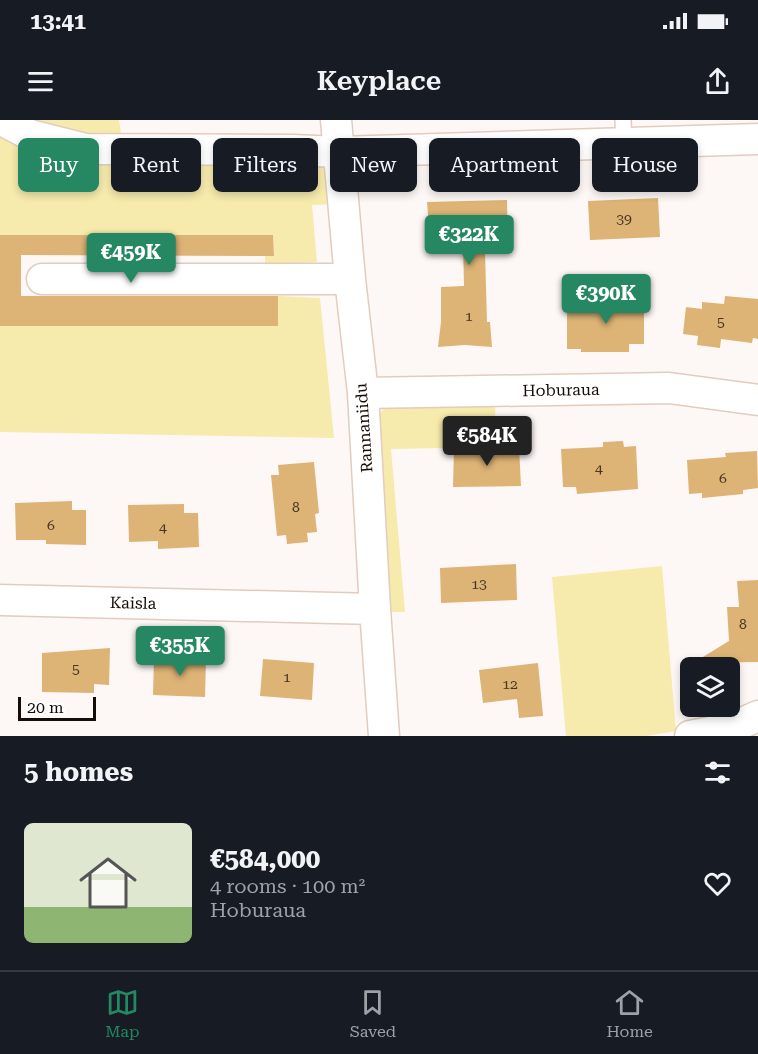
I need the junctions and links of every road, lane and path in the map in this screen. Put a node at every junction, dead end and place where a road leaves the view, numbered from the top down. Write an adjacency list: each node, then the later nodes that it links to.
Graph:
1 (2, 120): 7 (street)
2 (336, 120): 4 (street, Rannaniidu)
3 (623, 132): 5 (street); 6 (street)
4 (338, 138)
5 (758, 139)
6 (417, 147)
7 (330, 152)
8 (342, 192): 10 (street, Rannaniidu)
9 (42, 279): 10 (street)
10 (350, 279): 11 (street, Rannaniidu)
11 (363, 393): 12 (street, Hoburaua); 14 (street, Rannaniidu)
12 (758, 400)
13 (0, 600): 14 (street, Kaisla)
14 (375, 609): 16 (street, Rannaniidu)
15 (758, 716): 17 (street)
16 (384, 736)
17 (690, 736)

